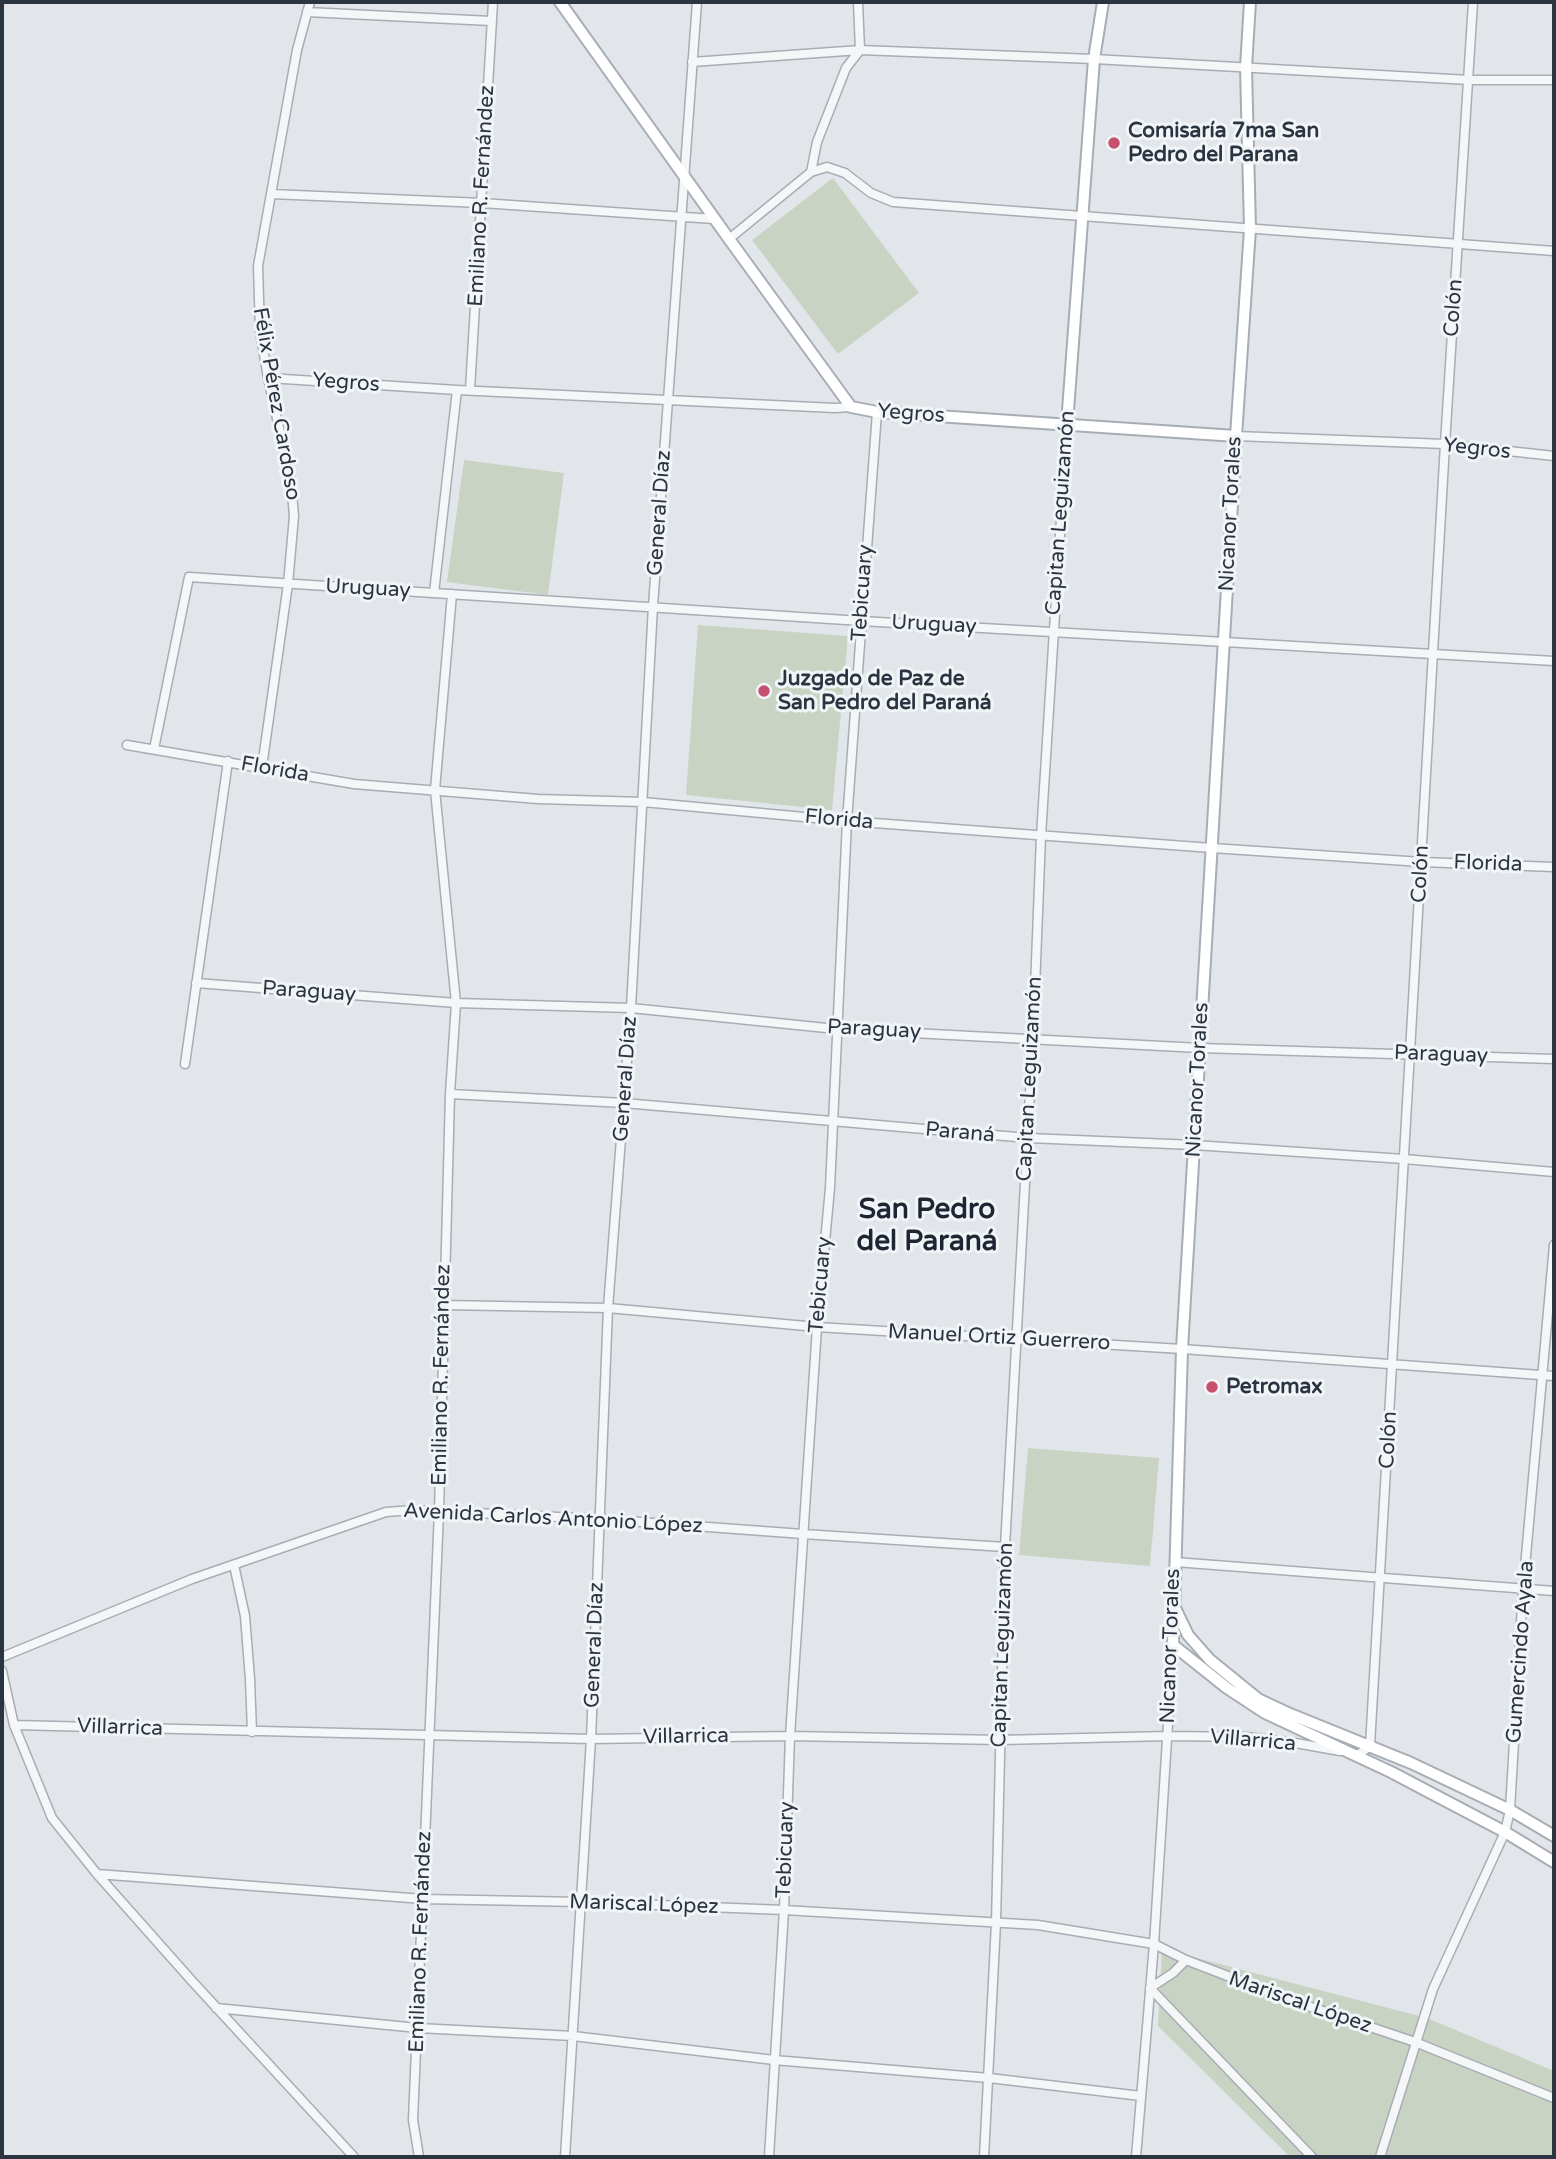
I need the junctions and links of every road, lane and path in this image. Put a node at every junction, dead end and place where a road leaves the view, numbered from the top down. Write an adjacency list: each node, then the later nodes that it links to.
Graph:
1 (310, 2): 9 (street, Félix Pérez Cardoso)
2 (493, 2): 10 (street, Emiliano R. Fernández)
3 (560, 2): 18 (street)
4 (697, 2): 13 (street, General Díaz)
5 (858, 2): 11 (street)
6 (1102, 2): 12 (street, Capitan Leguizamón)
7 (1250, 2): 14 (street, Nicanor Torales)
8 (1473, 2): 15 (street, Colón)
9 (307, 12): 10 (street); 19 (street, Félix Pérez Cardoso)
10 (491, 22): 20 (street, Emiliano R. Fernández)
11 (860, 50): 12 (street); 13 (street); 17 (street)
12 (1094, 59): 14 (street); 21 (street, Capitan Leguizamón)
13 (692, 62): 18 (street, General Díaz)
14 (1246, 66): 15 (street); 24 (street, Nicanor Torales)
15 (1469, 80): 16 (street); 26 (street, Colón)
16 (1554, 80)
17 (811, 172): 21 (street); 25 (street)
18 (683, 174): 22 (street, General Díaz); 23 (street)
19 (271, 194): 20 (street); 28 (street, Félix Pérez Cardoso)
20 (482, 203): 22 (street); 30 (street, Emiliano R. Fernández)
21 (1082, 216): 24 (street); 34 (street, Capitan Leguizamón)
22 (681, 217): 23 (street); 31 (street, General Díaz)
23 (715, 219): 25 (street)
24 (1250, 229): 26 (street); 35 (street, Nicanor Torales)
25 (729, 239): 32 (street)
26 (1458, 243): 27 (street); 36 (street, Colón)
27 (1554, 251)
28 (268, 378): 29 (street, Yegros); 38 (street, Félix Pérez Cardoso)
29 (457, 390): 30 (street, Yegros); 39 (street)
30 (470, 390): 31 (street, Yegros)
31 (668, 399): 32 (street, Yegros); 41 (street, General Díaz)
32 (851, 407): 33 (street, Yegros)
33 (877, 412): 34 (street, Yegros); 42 (street, Tebicuary)
34 (1067, 424): 35 (street, Yegros); 43 (street, Capitan Leguizamón)
35 (1236, 436): 36 (street, Yegros); 44 (street, Nicanor Torales)
36 (1444, 444): 37 (street, Yegros); 45 (street, Colón)
37 (1554, 456)
38 (288, 584): 39 (street, Uruguay); 48 (street, Uruguay); 50 (street, Félix Pérez Cardoso)
39 (434, 593): 40 (street, Uruguay)
40 (452, 594): 41 (street, Uruguay); 51 (street, Emiliano R. Fernández)
41 (653, 606): 42 (street, Uruguay); 52 (street, General Díaz)
42 (861, 621): 43 (street, Uruguay); 53 (street, Tebicuary)
43 (1053, 631): 44 (street, Uruguay); 54 (street, Capitan Leguizamón)
44 (1224, 643): 45 (street, Uruguay); 55 (street, Nicanor Torales)
45 (1433, 653): 46 (street, Uruguay); 56 (street, Colón)
46 (1554, 661)
47 (127, 745): 48 (street, Florida)
48 (154, 750): 49 (street, Florida)
49 (228, 761): 50 (street, Florida); 58 (street)
50 (262, 767): 51 (street, Florida)
51 (435, 790): 52 (street, Florida); 59 (street, Emiliano R. Fernández)
52 (643, 802): 53 (street, Florida); 60 (street, General Díaz)
53 (847, 821): 54 (street, Florida); 61 (street, Tebicuary)
54 (1041, 836): 55 (street, Florida); 62 (street, Capitan Leguizamón)
55 (1212, 848): 56 (street, Florida); 63 (street, Nicanor Torales)
56 (1422, 862): 57 (street, Florida); 64 (street, Colón)
57 (1554, 867)
58 (195, 983): 59 (street, Paraguay); 66 (street)
59 (456, 1003): 60 (street, Paraguay); 67 (street, Emiliano R. Fernández)
60 (631, 1008): 61 (street, Paraguay); 68 (street, General Díaz)
61 (836, 1029): 62 (street, Paraguay); 69 (street, Tebicuary)
62 (1033, 1038): 63 (street, Paraguay); 70 (street, Capitan Leguizamón)
63 (1200, 1048): 64 (street, Paraguay); 71 (street, Nicanor Torales)
64 (1411, 1054): 65 (street, Paraguay); 72 (street, Colón)
65 (1554, 1059)
66 (186, 1064)
67 (450, 1094): 68 (street, Paraná); 75 (street, Emiliano R. Fernández)
68 (624, 1103): 69 (street, Paraná); 76 (street, General Díaz)
69 (834, 1123): 70 (street, Paraná); 77 (street, Tebicuary)
70 (1028, 1138): 71 (street, Paraná); 78 (street, Capitan Leguizamón)
71 (1194, 1145): 72 (street, Paraná); 79 (street, Nicanor Torales)
72 (1404, 1159): 73 (street, Paraná); 80 (street, Colón)
73 (1554, 1172)
74 (1554, 1245): 81 (street, Gumercindo Ayala)
75 (444, 1305): 76 (street, Manuel Ortiz Guerrero); 83 (street, Emiliano R. Fernández)
76 (608, 1308): 77 (street, Manuel Ortiz Guerrero); 84 (street, General Díaz)
77 (817, 1327): 78 (street, Manuel Ortiz Guerrero); 85 (street, Tebicuary)
78 (1018, 1339): 79 (street, Manuel Ortiz Guerrero); 86 (street, Capitan Leguizamón)
79 (1182, 1349): 80 (street, Manuel Ortiz Guerrero); 87 (street, Nicanor Torales)
80 (1393, 1364): 81 (street, Manuel Ortiz Guerrero); 89 (street, Colón)
81 (1543, 1375): 82 (street, Manuel Ortiz Guerrero); 90 (street, Gumercindo Ayala)
82 (1554, 1376)
83 (439, 1512): 84 (street, Avenida Carlos Antonio López); 88 (street, Avenida Carlos Antonio López); 100 (street, Emiliano R. Fernández)
84 (600, 1518): 85 (street, Avenida Carlos Antonio López); 101 (street, General Díaz)
85 (803, 1535): 86 (street, Avenida Carlos Antonio López); 98 (street, Tebicuary)
86 (1005, 1547): 102 (street, Capitan Leguizamón)
87 (1175, 1562): 89 (street); 92 (street, Nicanor Torales)
88 (233, 1565): 94 (street, Avenida Carlos Antonio López); 97 (street)
89 (1380, 1578): 90 (street); 103 (street, Colón)
90 (1523, 1589): 91 (street); 105 (street, Gumercindo Ayala)
91 (1554, 1591)
92 (1173, 1603): 93 (street, Nicanor Torales); 103 (street, Villarrica)
93 (1173, 1645): 99 (street, Nicanor Torales); 104 (street, Villarrica)
94 (2, 1657)
95 (2, 1671): 96 (street)
96 (14, 1725): 97 (street, Villarrica); 109 (street)
97 (252, 1732): 100 (street, Villarrica)
98 (790, 1736): 101 (street, Villarrica); 102 (street, Villarrica); 112 (street, Tebicuary)
99 (1168, 1736): 102 (street, Villarrica); 104 (street, Villarrica); 114 (street, Nicanor Torales)
100 (429, 1737): 101 (street, Villarrica); 110 (street, Emiliano R. Fernández)
101 (591, 1739): 111 (street, General Díaz)
102 (1000, 1740): 113 (street, Capitan Leguizamón)
103 (1370, 1746): 104 (street); 105 (street, Villarrica)
104 (1357, 1755): 106 (street, Villarrica)
105 (1510, 1810): 106 (street, Gumercindo Ayala); 107 (street, Villarrica)
106 (1505, 1832): 108 (street, Villarrica); 120 (street, Gumercindo Ayala)
107 (1554, 1836)
108 (1554, 1862)
109 (97, 1874): 110 (street, Mariscal López); 117 (street)
110 (423, 1899): 111 (street, Mariscal López); 118 (street, Emiliano R. Fernández)
111 (581, 1902): 112 (street, Mariscal López); 119 (street, General Díaz)
112 (784, 1910): 113 (street, Mariscal López); 121 (street, Tebicuary)
113 (996, 1923): 114 (street, Mariscal López); 122 (street, Capitan Leguizamón)
114 (1154, 1944): 115 (street, Mariscal López); 116 (street, Nicanor Torales)
115 (1186, 1960): 116 (street); 120 (street, Mariscal López)
116 (1150, 1988): 123 (street, Nicanor Torales); 131 (street)
117 (216, 2008): 118 (street); 125 (street)
118 (418, 2028): 119 (street); 126 (street, Emiliano R. Fernández)
119 (573, 2036): 121 (street); 127 (street, General Díaz)
120 (1416, 2042): 124 (street, Mariscal López); 132 (street, Gumercindo Ayala)
121 (774, 2060): 122 (street); 128 (street, Tebicuary)
122 (989, 2078): 123 (street); 129 (street, Capitan Leguizamón)
123 (1141, 2096): 130 (street, Nicanor Torales)
124 (1554, 2098)
125 (354, 2157)
126 (419, 2157)
127 (565, 2157)
128 (769, 2157)
129 (984, 2157)
130 (1136, 2157)
131 (1312, 2157)
132 (1380, 2157)

